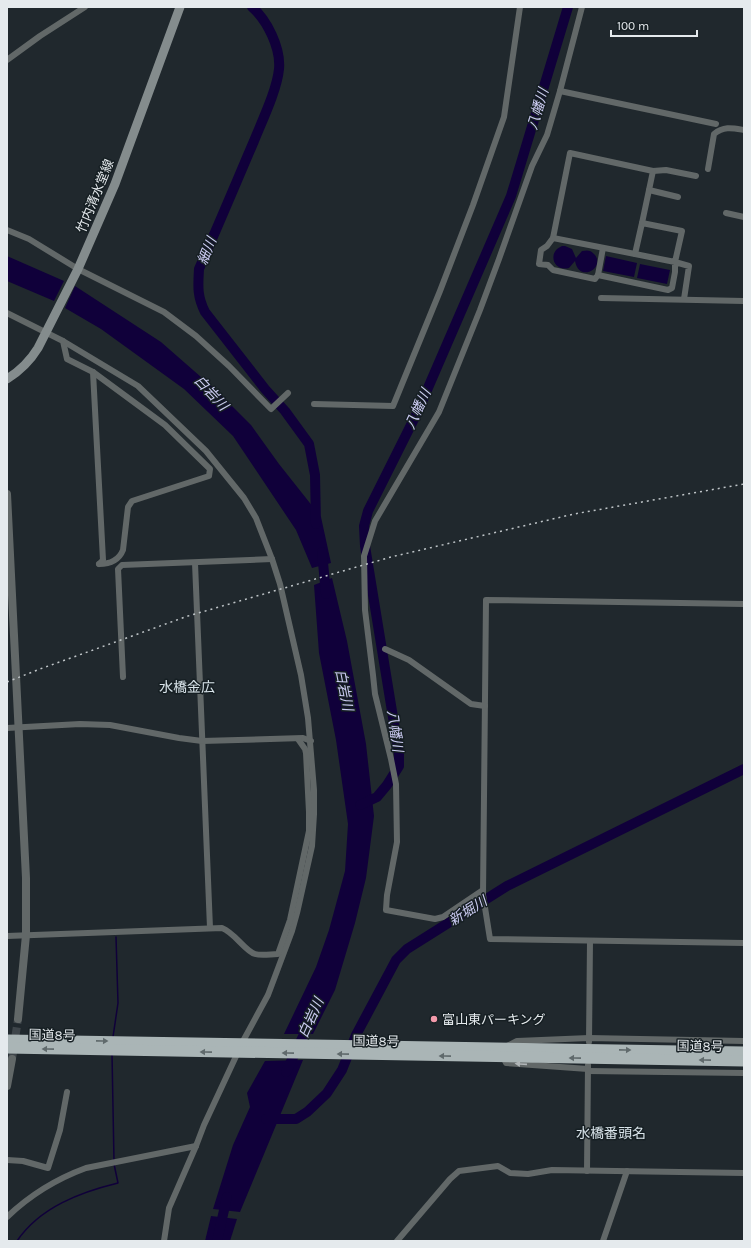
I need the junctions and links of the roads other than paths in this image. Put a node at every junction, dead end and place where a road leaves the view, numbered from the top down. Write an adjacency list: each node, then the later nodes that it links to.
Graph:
1 (85, 7): 5 (street)
2 (180, 7): 22 (main road, 竹内清水堂線)
3 (520, 7): 33 (street)
4 (582, 7): 6 (street)
5 (7, 60)
6 (560, 91): 7 (street); 46 (street)
7 (716, 124)
8 (744, 130): 9 (street)
9 (708, 170)
10 (653, 171): 11 (street); 12 (street); 18 (street)
11 (696, 176)
12 (649, 190): 13 (street); 16 (street)
13 (678, 197)
14 (726, 213): 15 (street)
15 (744, 217)
16 (642, 223): 20 (street); 21 (street)
17 (7, 230): 22 (street)
18 (553, 238): 19 (street); 23 (street)
19 (603, 248): 20 (street); 23 (street)
20 (635, 254): 21 (street)
21 (675, 262): 23 (street); 25 (street)
22 (78, 269): 28 (main road, 竹内清水堂線); 32 (street)
23 (598, 275)
24 (601, 298): 25 (street)
25 (684, 299): 26 (street)
26 (744, 300)
27 (7, 313): 28 (street)
28 (47, 332): 29 (street); 31 (main road, 竹内清水堂線)
29 (63, 341): 30 (street); 35 (street)
30 (93, 372): 30 (street)
31 (7, 379)
32 (288, 393)
33 (314, 404)
34 (7, 494): 42 (street)
35 (272, 559): 36 (street); 45 (street)
36 (195, 563): 39 (street); 44 (street)
37 (744, 604): 40 (street)
38 (385, 649): 40 (street)
39 (123, 677)
40 (485, 706): 46 (street)
41 (7, 728): 42 (street)
42 (19, 728): 44 (street); 48 (street)
43 (298, 739): 44 (street); 45 (street); 47 (street)
44 (202, 741): 47 (street)
45 (310, 741): 57 (street)
46 (483, 893): 50 (street)
47 (210, 928): 48 (street)
48 (26, 935): 49 (street); 52 (street)
49 (7, 936)
50 (590, 941): 51 (street); 54 (street)
51 (744, 943)
52 (18, 1019)
53 (7, 1040): 57 (highway, 国道8号, one-way to 57)
54 (588, 1040): 55 (street); 58 (street)
55 (744, 1041)
56 (7, 1048): 57 (highway, 国道8号, one-way to 56)
57 (243, 1048): 58 (highway, 国道8号); 66 (street)
58 (504, 1052): 59 (highway, 国道8号, one-way to 59); 61 (highway, 国道8号, one-way to 58); 62 (street, one-way to 58)
59 (744, 1052)
60 (12, 1059): 64 (street)
61 (744, 1061)
62 (588, 1068): 63 (street); 68 (street)
63 (744, 1073)
64 (7, 1086)
65 (67, 1092): 67 (street)
66 (196, 1146): 71 (street); 72 (street)
67 (7, 1160)
68 (587, 1171): 69 (street); 73 (street)
69 (628, 1171): 70 (street); 74 (street)
70 (744, 1173)
71 (7, 1217)
72 (164, 1241)
73 (397, 1241)
74 (603, 1241)

